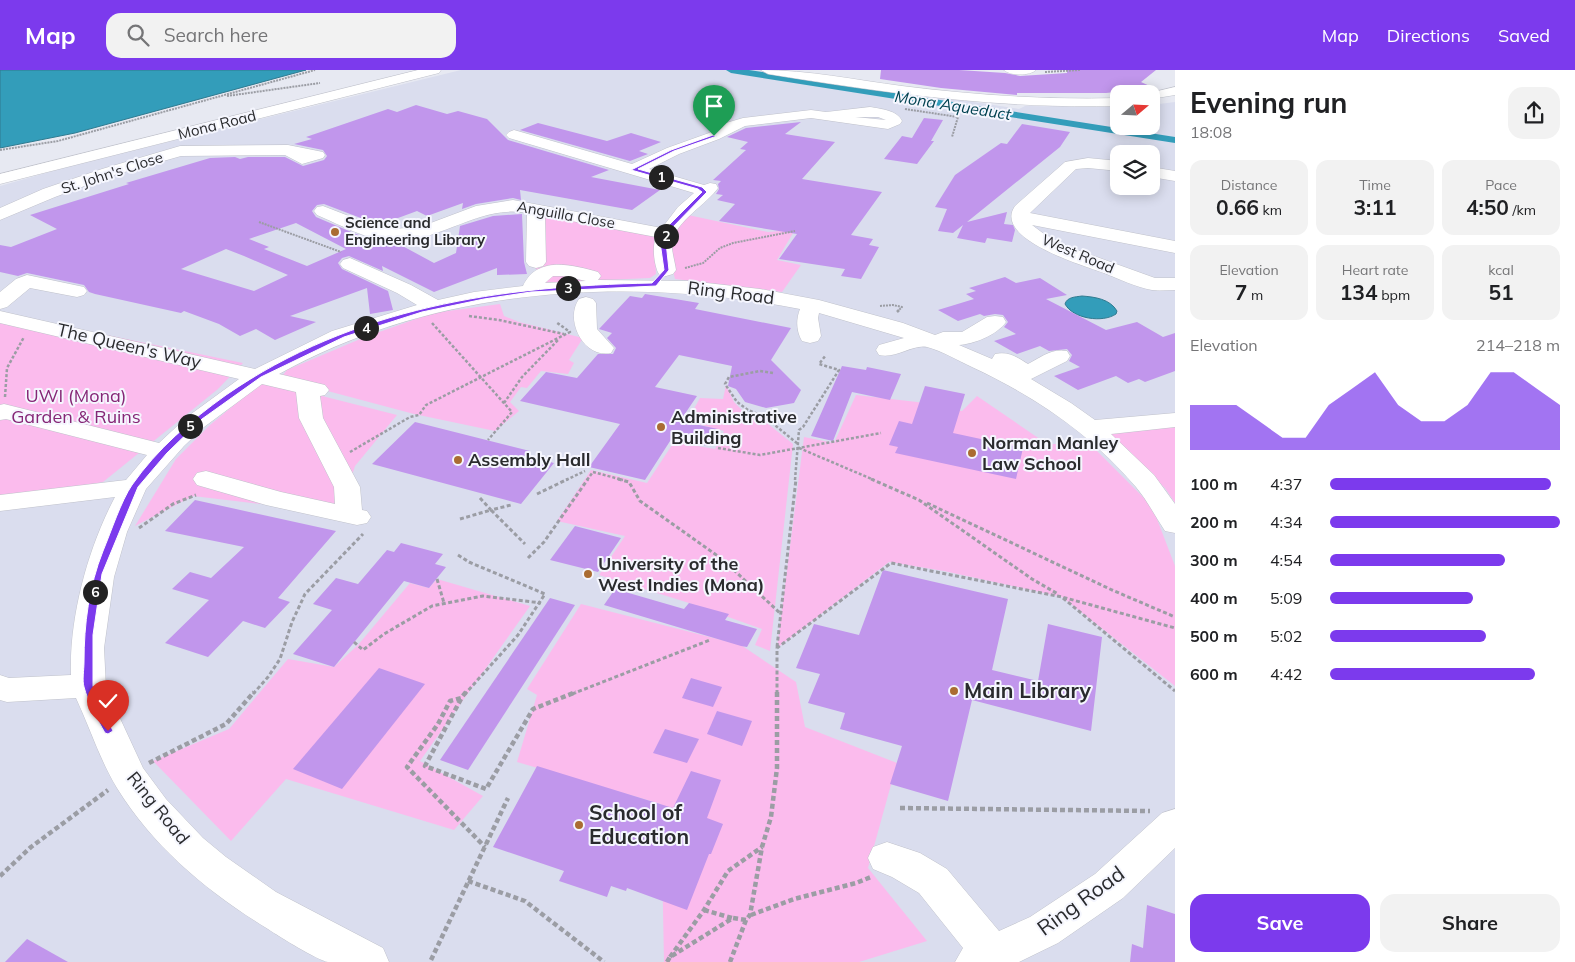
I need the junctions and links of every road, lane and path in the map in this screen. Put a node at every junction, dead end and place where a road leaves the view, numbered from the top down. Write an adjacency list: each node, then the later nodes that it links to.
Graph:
1 (315, 70): 11 (path)
2 (434, 70): 25 (street, Mona Road)
3 (768, 70): 14 (street)
4 (786, 70): 12 (street)
5 (1011, 70): 6 (street)
6 (1029, 70)
7 (321, 83): 11 (path)
8 (1175, 91): 9 (street)
9 (1160, 94)
10 (1175, 96): 13 (street)
11 (213, 98): 19 (path)
12 (1110, 98)
13 (1160, 98)
14 (1110, 102)
15 (905, 109): 18 (path)
16 (827, 116): 22 (street)
17 (514, 135): 22 (street)
18 (952, 137)
19 (0, 150)
20 (288, 150): 28 (street, St. John's Close)
21 (1110, 165): 29 (street)
22 (633, 170): 32 (street)
23 (1160, 174): 24 (street)
24 (1175, 176)
25 (0, 179)
26 (536, 209): 27 (street, Anguilla Close); 32 (street, Anguilla Close); 34 (street)
27 (323, 211)
28 (0, 215)
29 (1021, 217): 33 (street); 37 (street, West Road)
30 (259, 222): 35 (path)
31 (795, 231): 36 (path)
32 (667, 234): 36 (street)
33 (1175, 247)
34 (536, 262)
35 (350, 264): 43 (street)
36 (666, 280): 40 (street, Ring Road); 42 (street, Ring Road)
37 (1153, 284): 38 (street, West Road); 41 (street)
38 (1175, 284)
39 (12, 292): 48 (street)
40 (588, 294): 43 (street, Ring Road); 54 (street)
41 (1175, 294)
42 (812, 304): 50 (street); 64 (street, Ring Road)
43 (431, 312): 59 (street, Ring Road); 60 (path)
44 (465, 316): 49 (path)
45 (0, 317): 48 (street, The Queen's Way)
46 (556, 322): 49 (path)
47 (995, 322): 51 (street)
48 (31, 324): 59 (street, The Queen's Way); 62 (path)
49 (564, 335): 60 (path); 61 (path)
50 (810, 336)
51 (967, 338): 52 (street); 57 (street)
52 (943, 339)
53 (919, 341): 55 (street)
54 (603, 348)
55 (887, 350)
56 (826, 355): 67 (path)
57 (1059, 356)
58 (773, 373): 67 (path)
59 (259, 376): 69 (street, Ring Road); 70 (street, The Queen's Way)
60 (481, 377): 61 (path); 70 (path)
61 (504, 403): 66 (path)
62 (2, 412): 69 (street)
63 (1175, 420): 64 (street)
64 (1092, 428): 82 (street, Ring Road)
65 (881, 433): 67 (path)
66 (488, 440)
67 (798, 446): 68 (path); 76 (path); 90 (path)
68 (718, 448)
69 (164, 452): 73 (street, Ring Road)
70 (334, 460): 81 (street)
71 (585, 471): 74 (path)
72 (206, 479): 81 (street)
73 (134, 487): 77 (street); 96 (street, Ring Road)
74 (537, 494)
75 (480, 498): 79 (path)
76 (919, 500): 87 (path); 91 (path)
77 (0, 503)
78 (511, 505): 79 (path)
79 (492, 510): 80 (path); 83 (path)
80 (460, 519)
81 (357, 521): 100 (path)
82 (1175, 525)
83 (526, 544)
84 (458, 555): 89 (path)
85 (528, 558): 90 (path)
86 (436, 579): 88 (path)
87 (1062, 597): 92 (path); 95 (path); 98 (path)
88 (444, 603): 89 (path); 94 (path)
89 (540, 603): 99 (path)
90 (781, 614): 95 (path)
91 (1175, 617)
92 (1175, 628)
93 (710, 640): 99 (path)
94 (354, 642)
95 (777, 648): 106 (path)
96 (88, 686): 97 (street); 117 (street, Ring Road)
97 (0, 687)
98 (1175, 691)
99 (461, 698): 105 (path)
100 (147, 764)
101 (111, 788): 108 (path)
102 (508, 798): 105 (path)
103 (900, 808): 104 (path)
104 (1164, 818): 114 (street, Ring Road)
105 (485, 846): 109 (path)
106 (762, 847): 110 (path); 111 (path)
107 (882, 866): 111 (path); 114 (street)
108 (0, 876)
109 (468, 881): 116 (path); 118 (path)
110 (704, 910): 112 (path); 115 (path)
111 (750, 915): 113 (path)
112 (733, 918): 113 (path); 115 (path)
113 (746, 920): 119 (path)
114 (985, 958)
115 (668, 959)
116 (430, 960)
117 (368, 962)
118 (604, 962)
119 (730, 962)

